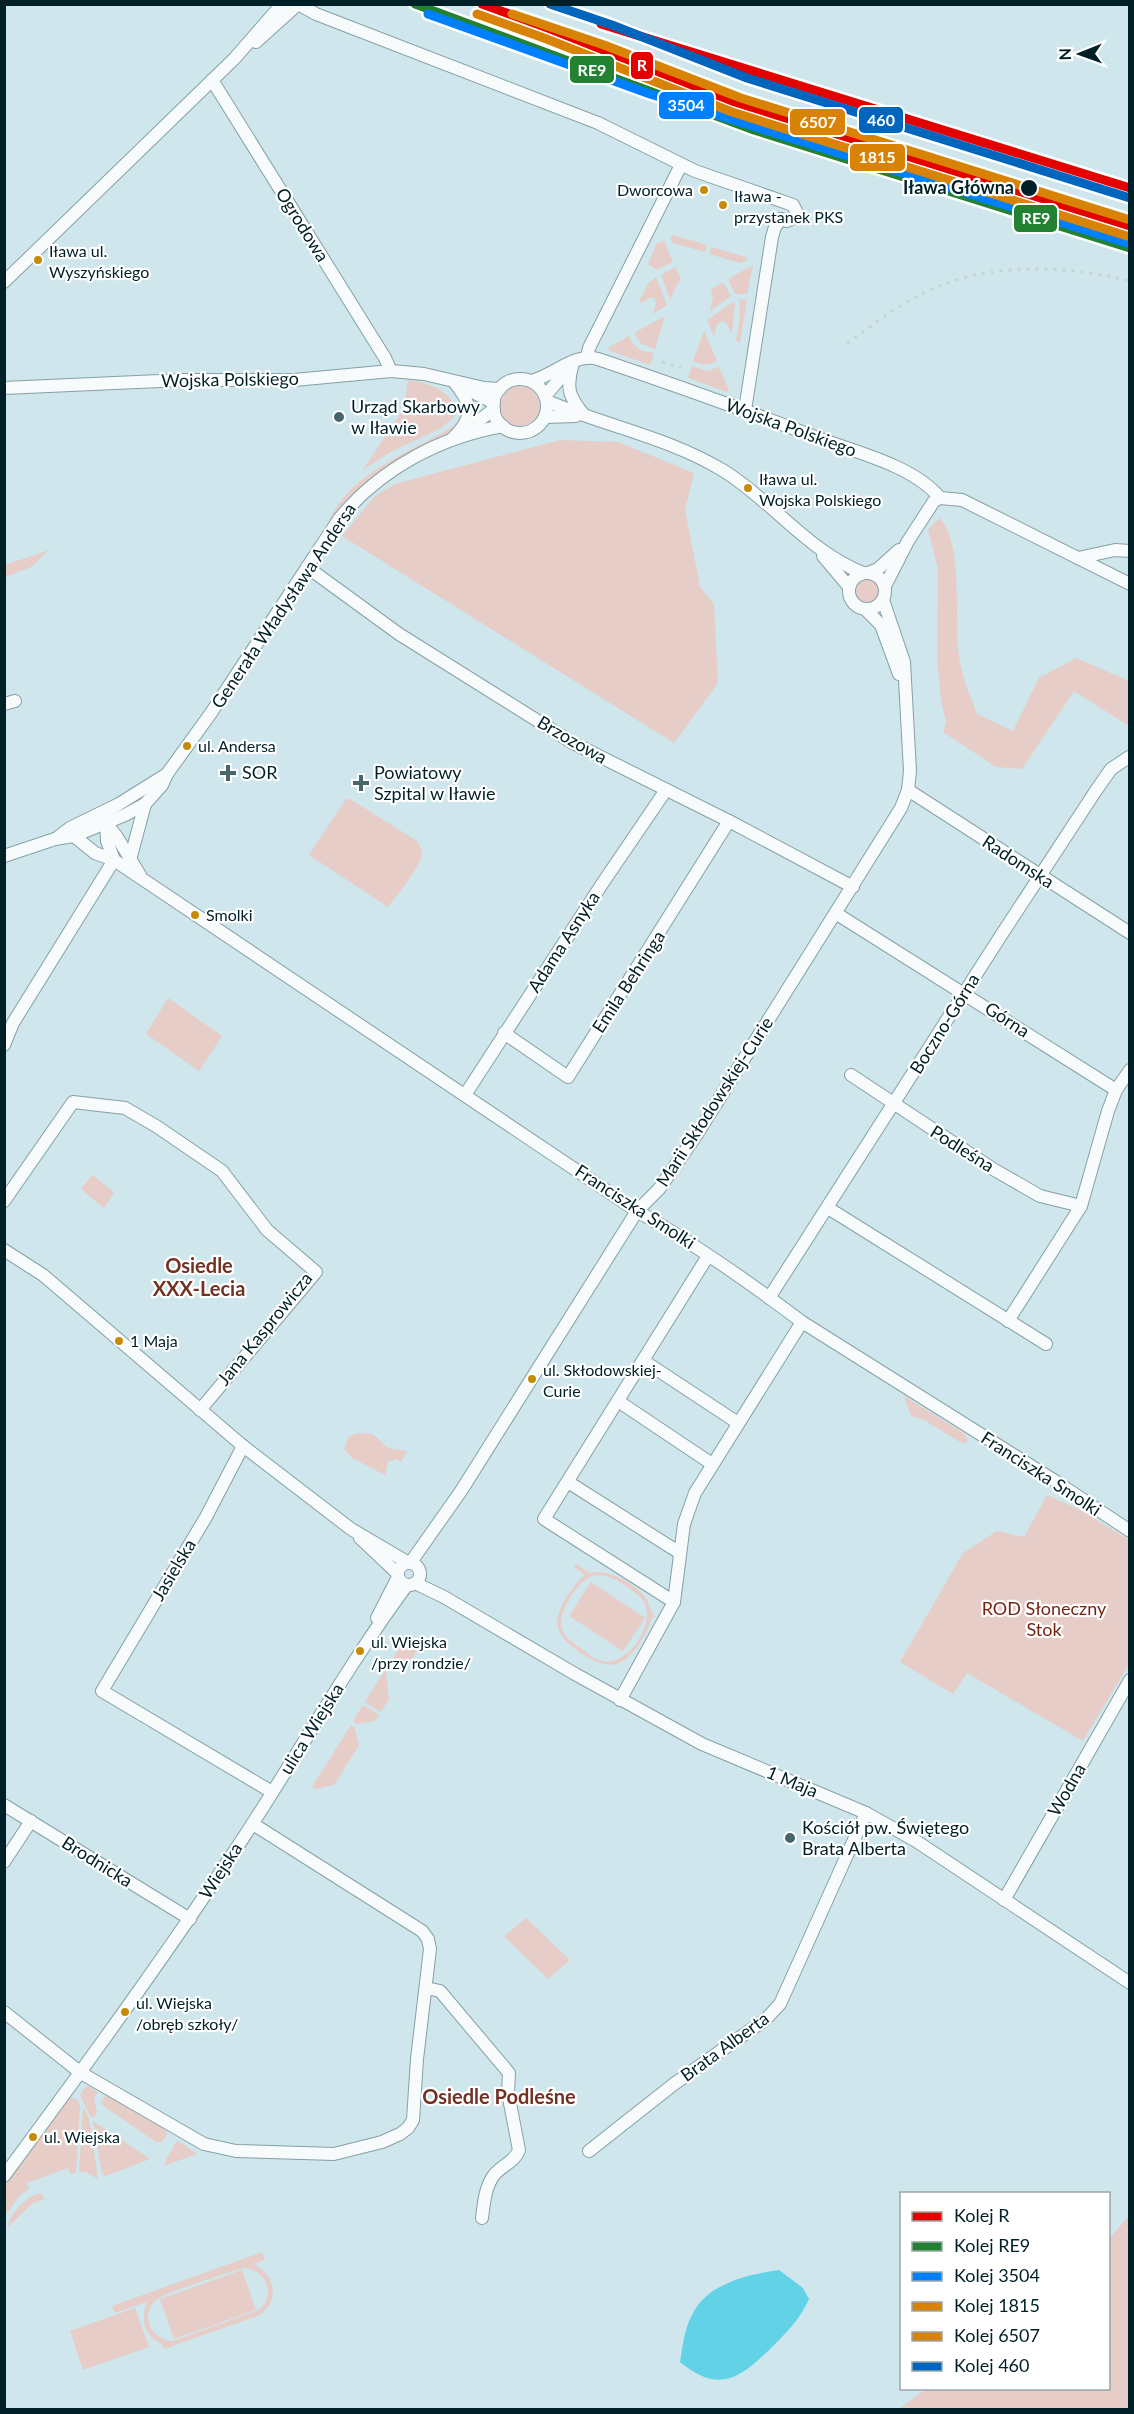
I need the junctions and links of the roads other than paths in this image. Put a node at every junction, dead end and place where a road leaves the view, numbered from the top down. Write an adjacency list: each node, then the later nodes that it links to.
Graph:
1 (282, 4): 3 (street)
2 (298, 4): 3 (street); 5 (street)
3 (234, 59): 4 (street)
4 (212, 80): 6 (street); 9 (street, Ogrodowa)
5 (681, 165): 7 (street); 16 (street)
6 (4, 282)
7 (587, 357): 8 (street); 16 (street, Wojska Polskiego)
8 (573, 363): 10 (street); 14 (street); 17 (street)
9 (391, 371): 11 (street, Wojska Polskiego); 12 (street, Wojska Polskiego)
10 (531, 381): 13 (street); 14 (street)
11 (454, 382): 13 (street, Wojska Polskiego); 15 (street, Wojska Polskiego); 20 (street)
12 (4, 388)
13 (500, 389): 15 (street)
14 (546, 398): 17 (street); 18 (street)
15 (494, 406): 19 (street); 20 (street, Generała Władysława Andersa)
16 (745, 410): 21 (street, Wojska Polskiego)
17 (585, 416): 18 (street); 22 (street)
18 (545, 417): 19 (street)
19 (503, 426): 20 (street, Generała Władysława Andersa)
20 (451, 441): 26 (street, Generała Władysława Andersa)
21 (940, 498): 23 (street); 25 (street, Wojska Polskiego)
22 (806, 537): 27 (street); 30 (street)
23 (908, 541): 27 (street); 29 (street)
24 (1130, 551): 25 (street)
25 (1078, 558): 28 (street, Wojska Polskiego)
26 (307, 567): 35 (street, Generała Władysława Andersa); 36 (street, Brzozowa)
27 (866, 573): 29 (street); 30 (street)
28 (1130, 584)
29 (885, 586): 31 (street)
30 (849, 587): 32 (street)
31 (883, 600): 32 (street); 33 (street, Marii Skłodowskiej-Curie)
32 (866, 610): 33 (street, Marii Skłodowskiej-Curie)
33 (906, 692): 37 (street, Marii Skłodowskiej-Curie)
34 (1129, 757): 46 (street, Boczno-Górna)
35 (167, 774): 38 (street, Generała Władysława Andersa); 39 (street, Generała Władysława Andersa)
36 (666, 790): 40 (street, Brzozowa); 52 (street, Adama Asnyka)
37 (908, 790): 46 (street, Radomska); 48 (street, Marii Skłodowskiej-Curie)
38 (145, 804): 39 (street, Generała Władysława Andersa); 45 (street)
39 (104, 818): 41 (street); 42 (street); 44 (street); 45 (street, Franciszka Smolki)
40 (729, 821): 48 (street, Brzozowa); 52 (street, Emila Behringa)
41 (74, 836): 42 (street); 44 (street, Franciszka Smolki)
42 (55, 839): 43 (street)
43 (4, 856)
44 (114, 860): 47 (street, Franciszka Smolki); 53 (street)
45 (130, 860): 47 (street, Franciszka Smolki)
46 (1040, 876): 50 (street, Radomska); 51 (street, Boczno-Górna)
47 (142, 879): 57 (street, Franciszka Smolki)
48 (853, 886): 49 (street, Marii Skłodowskiej-Curie)
49 (837, 914): 51 (street, Górna); 62 (street, Marii Skłodowskiej-Curie)
50 (1130, 933)
51 (964, 993): 56 (street, Górna); 58 (street, Boczno-Górna)
52 (504, 1033): 57 (street, Adama Asnyka)
53 (4, 1045)
54 (1130, 1070): 56 (street)
55 (851, 1075): 58 (street, Podleśna)
56 (1116, 1090): 60 (street)
57 (465, 1095): 62 (street, Franciszka Smolki)
58 (894, 1105): 60 (street, Podleśna); 61 (street, Boczno-Górna)
59 (4, 1202): 71 (street, Jana Kasprowicza)
60 (1081, 1206): 66 (street)
61 (828, 1208): 65 (street, Boczno-Górna); 66 (street)
62 (638, 1211): 64 (street, Franciszka Smolki); 79 (street, Marii Skłodowskiej-Curie)
63 (4, 1250): 71 (street, 1 Maja)
64 (708, 1256): 65 (street, Franciszka Smolki); 69 (street)
65 (770, 1298): 67 (street, Franciszka Smolki)
66 (1008, 1321): 68 (street)
67 (801, 1322): 72 (street); 77 (street, Franciszka Smolki)
68 (1046, 1344)
69 (644, 1361): 70 (street); 72 (street)
70 (618, 1401): 74 (street); 75 (street)
71 (200, 1410): 73 (street, 1 Maja)
72 (738, 1423): 74 (street)
73 (243, 1446): 76 (street, 1 Maja); 85 (street, Jasielska)
74 (712, 1464): 78 (street)
75 (568, 1482): 78 (street); 82 (street)
76 (351, 1529): 79 (street, 1 Maja); 80 (street, 1 Maja)
77 (1130, 1531)
78 (680, 1553): 82 (street)
79 (414, 1566): 80 (street); 80 (street); 81 (street, 1 Maja)
80 (404, 1580): 81 (street, 1 Maja); 85 (street, ulica Wiejska)
81 (444, 1596): 84 (street, 1 Maja)
82 (674, 1602): 84 (street)
83 (1130, 1680): 91 (street, Wodna)
84 (620, 1700): 87 (street, 1 Maja)
85 (272, 1792): 89 (street, ulica Wiejska)
86 (4, 1805): 88 (street, Brodnicka)
87 (866, 1813): 91 (street, 1 Maja); 97 (street, Brata Alberta)
88 (31, 1821): 90 (street); 92 (street, Brodnicka)
89 (252, 1824): 92 (street, Wiejska); 93 (street)
90 (4, 1862)
91 (1004, 1900): 94 (street, 1 Maja)
92 (190, 1919): 96 (street, Wiejska)
93 (427, 1982): 96 (street); 99 (street)
94 (1130, 1983)
95 (4, 2012): 96 (street)
96 (81, 2073): 98 (street)
97 (589, 2151)
98 (4, 2176)
99 (482, 2217)

